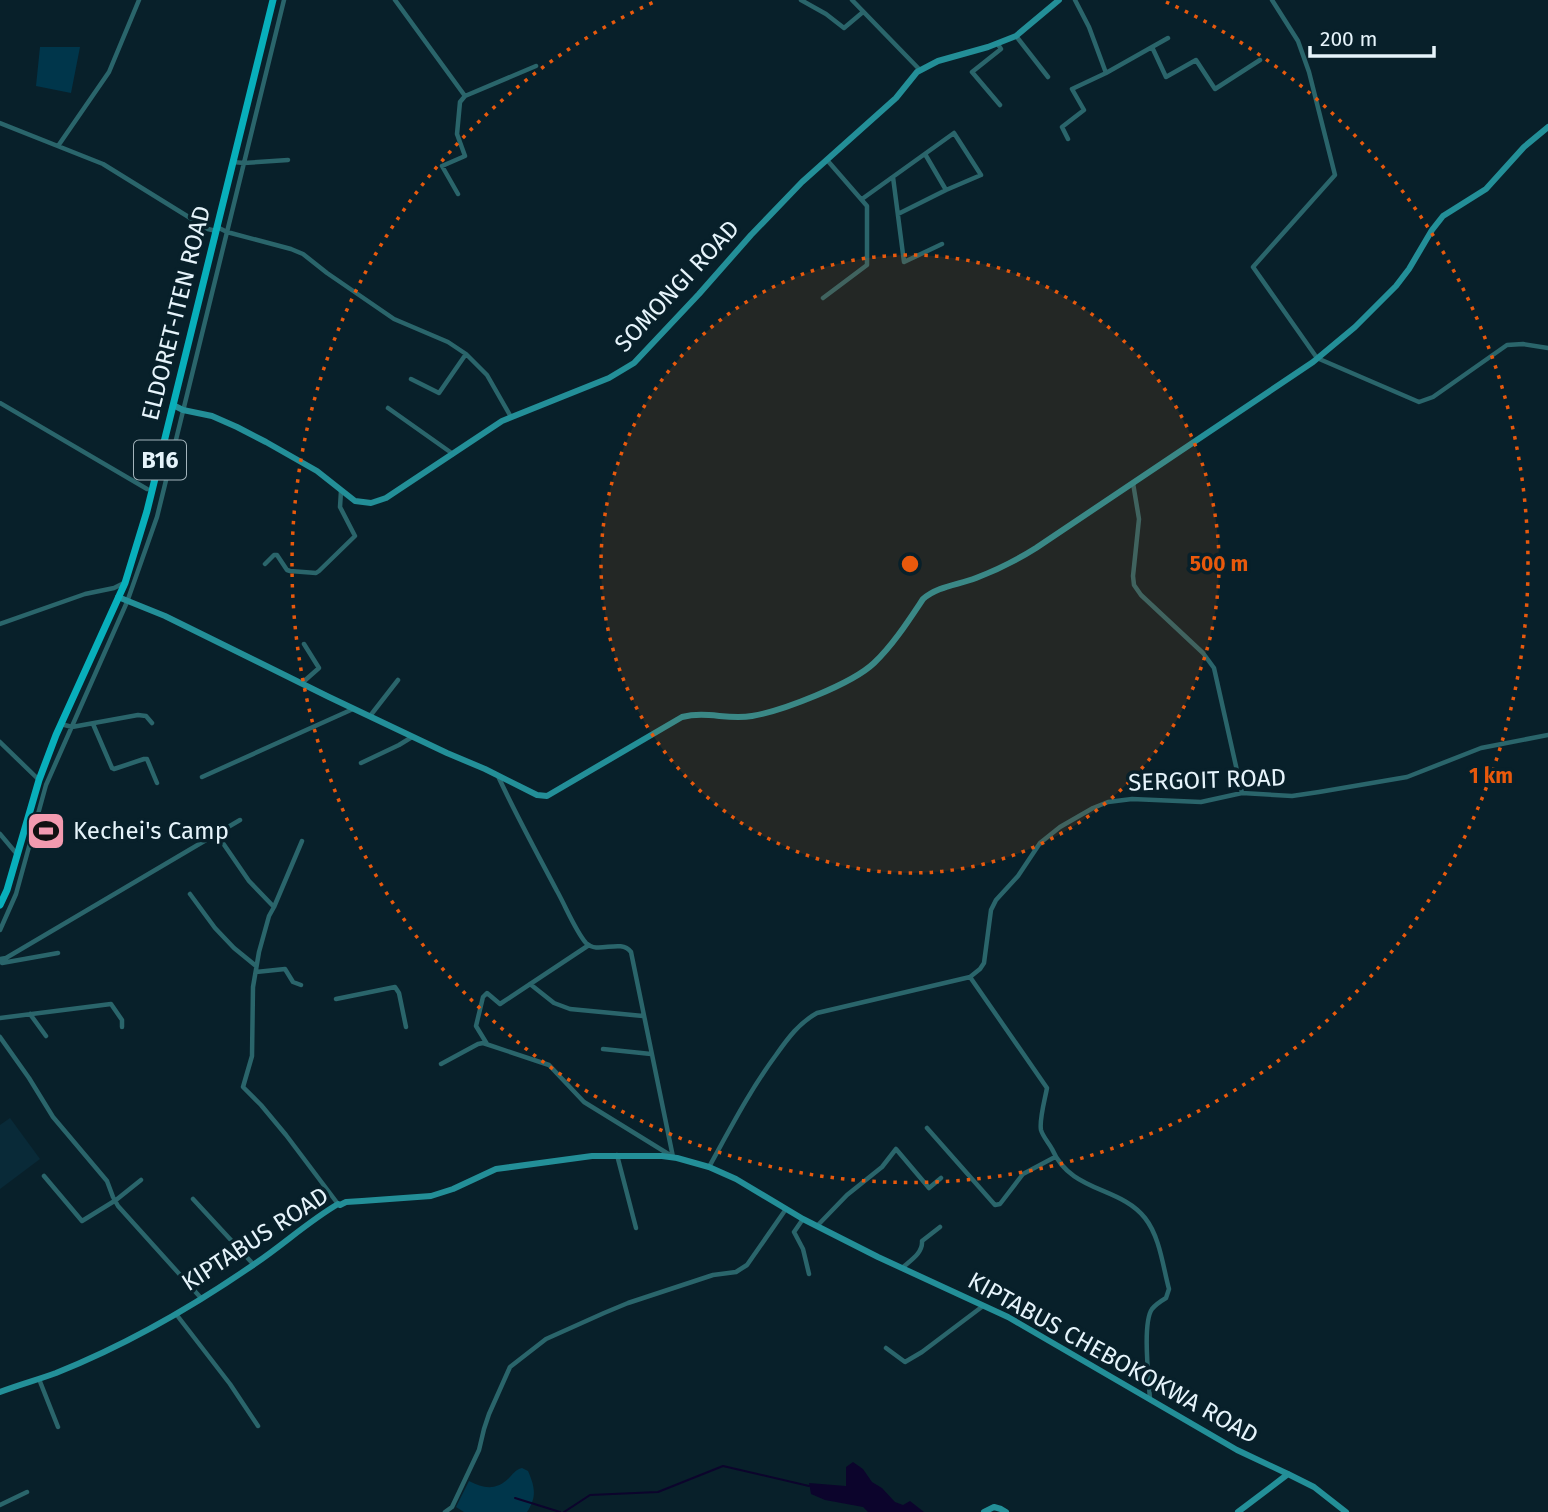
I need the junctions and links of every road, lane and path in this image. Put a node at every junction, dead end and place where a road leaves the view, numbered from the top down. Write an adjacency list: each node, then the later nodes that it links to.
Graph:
1 (139, 0): 25 (street)
2 (273, 0): 29 (main road, ELDORET-ITEN ROAD / B16)
3 (284, 0): 30 (street)
4 (395, 0): 20 (street)
5 (801, 0): 10 (street)
6 (852, 0): 10 (street)
7 (1059, 0): 11 (street, SOMONGI ROAD)
8 (1075, 0): 18 (street)
9 (1272, 0): 42 (street)
10 (863, 12): 17 (street)
11 (1016, 36): 13 (street, SOMONGI ROAD); 19 (street)
12 (1168, 38): 14 (street)
13 (997, 43): 17 (street, SOMONGI ROAD); 21 (street)
14 (1152, 47): 15 (street); 18 (street)
15 (1260, 60)
16 (536, 66): 20 (street)
17 (920, 70): 28 (street, SOMONGI ROAD)
18 (1106, 73): 24 (street)
19 (1048, 77)
20 (465, 96): 33 (street)
21 (1000, 105)
22 (0, 123): 25 (street)
23 (1548, 127): 42 (street)
24 (1068, 139)
25 (58, 146): 36 (street)
26 (925, 154): 31 (street); 32 (street); 32 (street)
27 (288, 160): 30 (street)
28 (827, 160): 34 (street); 48 (street, SOMONGI ROAD)
29 (233, 162): 30 (street); 36 (main road, ELDORET-ITEN ROAD / B16)
30 (244, 163): 37 (street)
31 (893, 177): 34 (street); 35 (street)
32 (946, 190): 35 (street)
33 (458, 194)
34 (862, 199): 39 (street)
35 (898, 214): 38 (street)
36 (217, 229): 37 (street); 45 (main road, ELDORET-ITEN ROAD / B16)
37 (228, 232): 41 (street); 47 (street)
38 (942, 244)
39 (823, 298)
40 (1548, 348): 42 (street)
41 (466, 354): 43 (street); 48 (street)
42 (1318, 358): 50 (street)
43 (411, 379)
44 (0, 403): 51 (street)
45 (173, 405): 47 (street, SOMONGI ROAD); 54 (main road, ELDORET-ITEN ROAD / B16)
46 (388, 408): 49 (street)
47 (183, 410): 52 (street, SOMONGI ROAD); 56 (street)
48 (511, 417): 49 (street, SOMONGI ROAD)
49 (453, 454): 52 (street, SOMONGI ROAD)
50 (1133, 483): 71 (street); 75 (street)
51 (147, 489)
52 (341, 491): 53 (street)
53 (265, 564)
54 (125, 583): 55 (main road, ELDORET-ITEN ROAD / B16); 57 (street)
55 (118, 597): 56 (street); 64 (main road, ELDORET-ITEN ROAD / B16)
56 (127, 602): 60 (street); 66 (street)
57 (0, 624)
58 (304, 644): 60 (street)
59 (398, 680): 62 (street)
60 (302, 683): 61 (street)
61 (354, 708): 62 (street); 72 (street)
62 (370, 716): 68 (street)
63 (152, 723): 65 (street)
64 (61, 724): 66 (street); 73 (main road, ELDORET-ITEN ROAD / B16)
65 (93, 724): 66 (street); 74 (street)
66 (72, 727): 84 (street)
67 (1548, 735): 75 (street, SERGOIT ROAD)
68 (413, 737): 70 (street); 71 (street)
69 (0, 741): 73 (street)
70 (361, 762)
71 (498, 775): 85 (street)
72 (202, 777)
73 (39, 780): 80 (main road, ELDORET-ITEN ROAD / B16)
74 (157, 783)
75 (1242, 793): 89 (street, SERGOIT ROAD)
76 (240, 820): 77 (street)
77 (216, 833): 83 (street); 87 (street)
78 (0, 834): 80 (street)
79 (302, 841): 83 (street)
80 (17, 854): 82 (main road, ELDORET-ITEN ROAD / B16)
81 (190, 894): 88 (street)
82 (0, 905)
83 (274, 907): 88 (street)
84 (0, 930)
85 (589, 945): 90 (street); 94 (street)
86 (58, 953): 87 (street)
87 (0, 960)
88 (257, 969): 91 (street); 114 (street)
89 (970, 977): 106 (street); 108 (street)
90 (530, 984): 94 (street); 100 (street)
91 (302, 985)
92 (336, 999): 97 (street)
93 (30, 1014): 95 (street); 96 (street); 98 (street)
94 (643, 1016): 102 (street)
95 (0, 1018)
96 (122, 1027)
97 (406, 1027)
98 (46, 1036)
99 (0, 1037): 113 (street)
100 (487, 1044): 103 (street); 107 (street)
101 (603, 1049): 102 (street)
102 (651, 1054): 107 (street)
103 (441, 1065)
104 (927, 1128): 106 (street)
105 (617, 1155): 107 (street, KIPTABUS ROAD); 114 (street, KIPTABUS ROAD); 119 (street)
106 (1055, 1157): 129 (street)
107 (673, 1158): 108 (street, KIPTABUS ROAD)
108 (709, 1167): 115 (street, KIPTABUS CHEBOKOKWA ROAD)
109 (44, 1176): 113 (street)
110 (941, 1178): 117 (street)
111 (141, 1180): 113 (street)
112 (193, 1199): 120 (street)
113 (114, 1200): 123 (street)
114 (338, 1204): 120 (street, KIPTABUS ROAD)
115 (786, 1208): 116 (street, KIPTABUS CHEBOKOKWA ROAD); 135 (street)
116 (803, 1219): 117 (street, KIPTABUS CHEBOKOKWA ROAD); 122 (street)
117 (817, 1226): 121 (street, KIPTABUS CHEBOKOKWA ROAD)
118 (940, 1227): 121 (street)
119 (636, 1228)
120 (254, 1265): 123 (street, KIPTABUS ROAD)
121 (902, 1268): 124 (street, KIPTABUS CHEBOKOKWA ROAD)
122 (809, 1274)
123 (201, 1298): 125 (street, KIPTABUS ROAD)
124 (983, 1306): 126 (street); 129 (street, KIPTABUS CHEBOKOKWA ROAD)
125 (175, 1314): 127 (street, KIPTABUS ROAD); 130 (street)
126 (886, 1348)
127 (39, 1379): 128 (street, KIPTABUS ROAD); 131 (street)
128 (0, 1391)
129 (1150, 1400): 132 (street, KIPTABUS CHEBOKOKWA ROAD)
130 (258, 1426)
131 (58, 1427)
132 (1288, 1474): 140 (street); 141 (street, KIPTABUS CHEBOKOKWA ROAD)
133 (27, 1493): 134 (street)
134 (0, 1505)
135 (452, 1507): 136 (street); 137 (street)
136 (445, 1512)
137 (457, 1512)
138 (984, 1512): 139 (street)
139 (1006, 1512)
140 (1238, 1512)
141 (1346, 1512)

